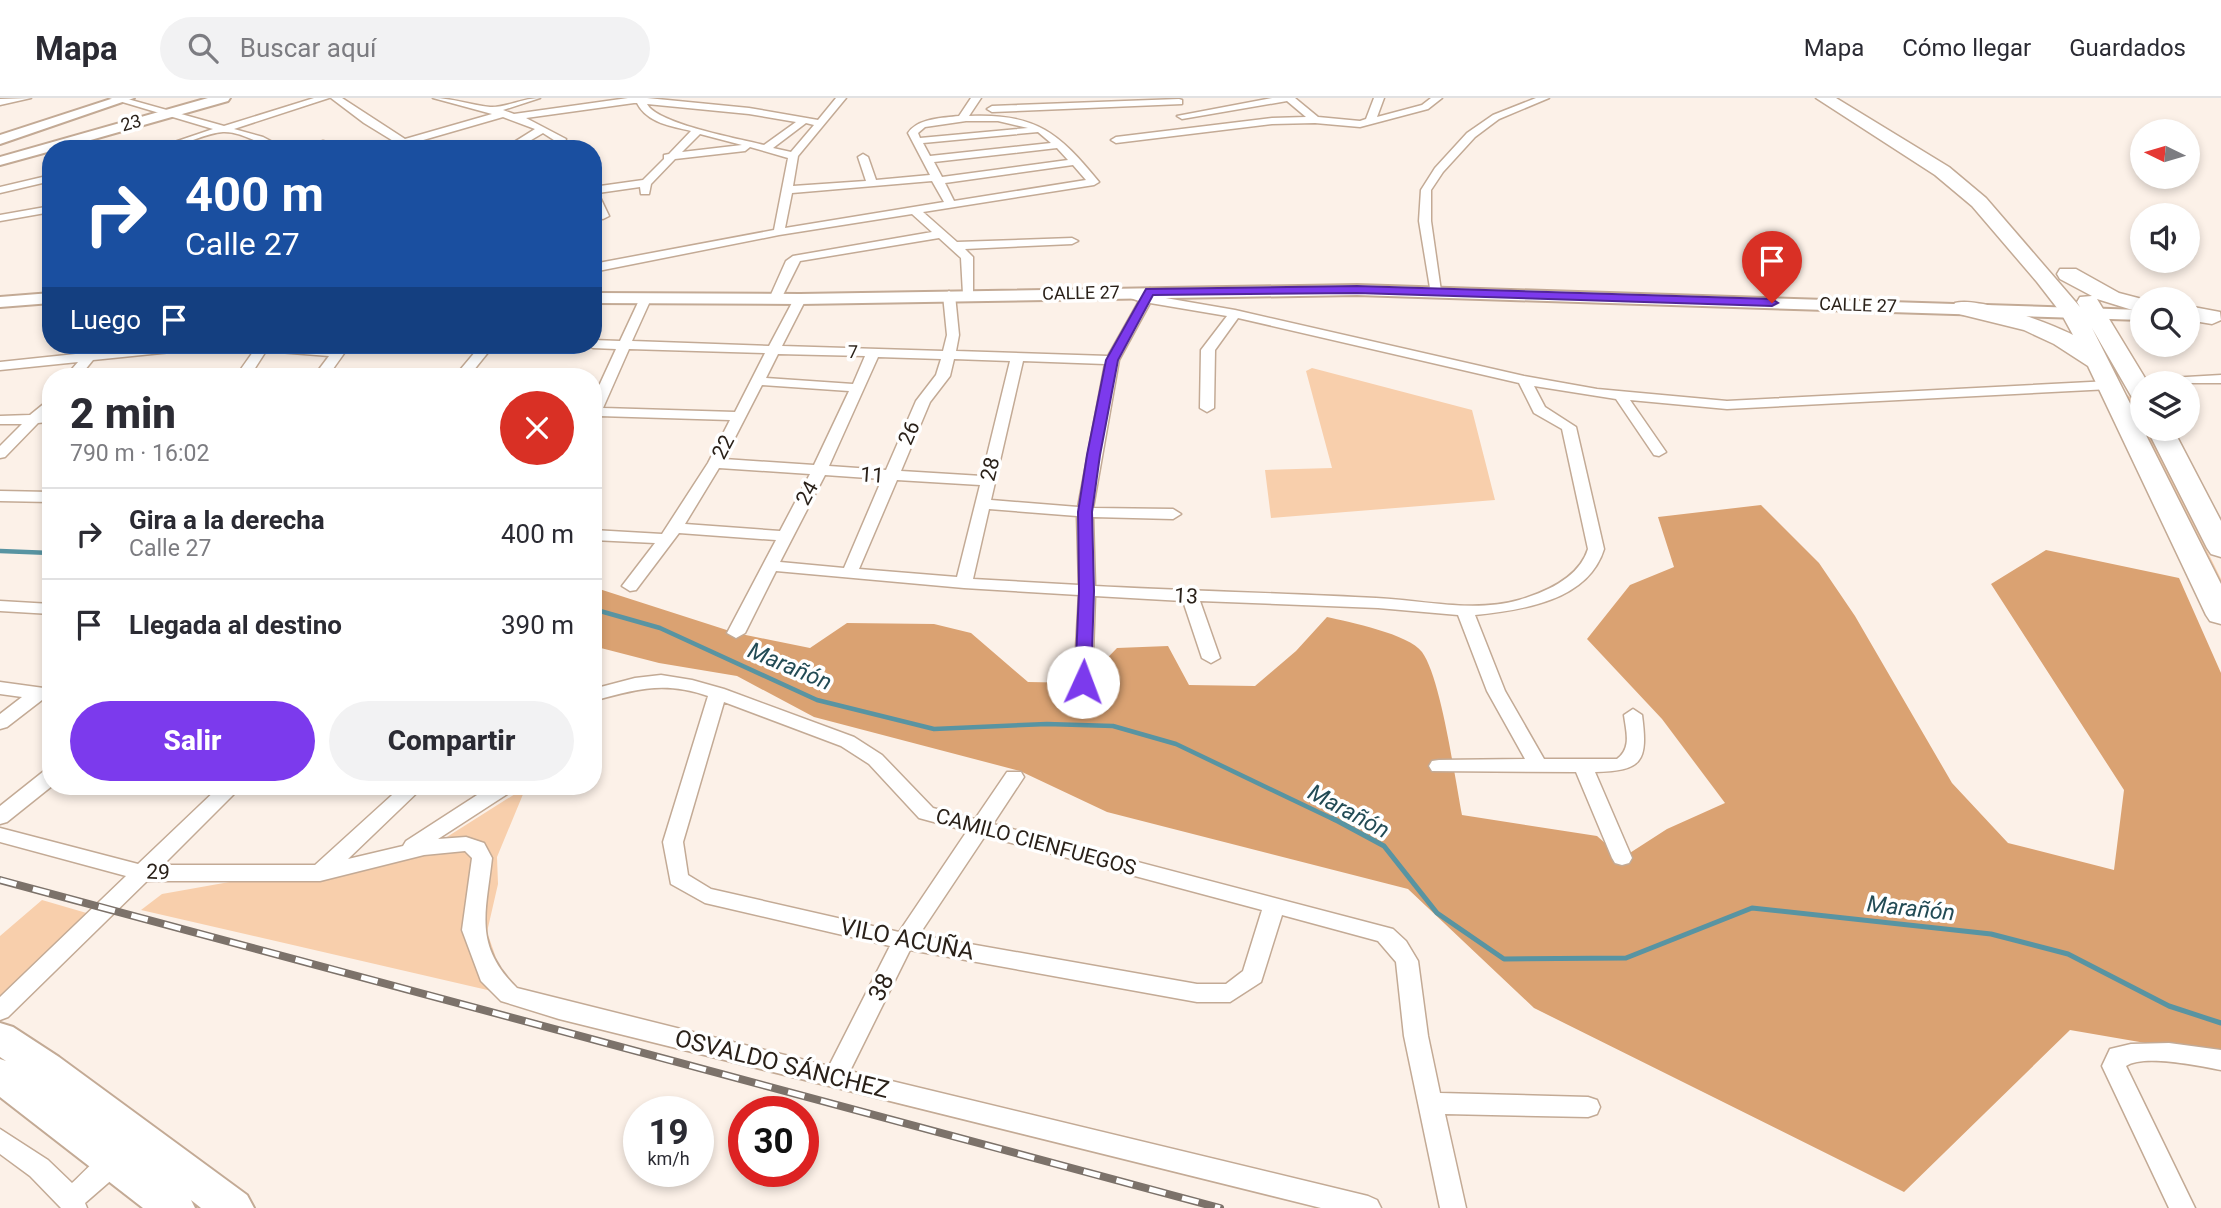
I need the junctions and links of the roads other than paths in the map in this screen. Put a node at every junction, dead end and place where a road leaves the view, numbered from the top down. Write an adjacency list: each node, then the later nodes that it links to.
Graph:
1 (26, 98): 20 (street)
2 (223, 98): 22 (main road, 23)
3 (324, 98): 31 (street)
4 (336, 98): 40 (street)
5 (438, 98): 23 (street)
6 (535, 98): 23 (street)
7 (841, 98): 30 (street)
8 (976, 98): 21 (street)
9 (1305, 98): 19 (street)
10 (1379, 98): 25 (street)
11 (1437, 98): 25 (street)
12 (1544, 98): 74 (street)
13 (1824, 98): 73 (highway)
14 (1842, 98): 65 (highway)
15 (120, 99): 22 (street); 36 (main road)
16 (640, 99): 23 (street); 26 (street); 35 (street)
17 (1178, 100): 24 (street); 27 (street)
18 (1090, 101): 21 (street); 27 (street)
19 (1293, 101): 24 (street); 28 (street)
20 (0, 102)
21 (971, 109): 29 (street)
22 (167, 113): 31 (street); 37 (main road, 23)
23 (501, 114): 32 (street); 41 (street)
24 (1182, 116): 34 (street)
25 (1371, 119): 28 (street)
26 (804, 120): 30 (street); 47 (street)
27 (1145, 120): 34 (street); 44 (street)
28 (1315, 120): 34 (street)
29 (961, 121): 33 (street); 45 (street)
30 (821, 123): 49 (street)
31 (222, 129): 38 (street); 39 (street)
32 (542, 129): 42 (street); 43 (street)
33 (1041, 130): 45 (street); 46 (street)
34 (1191, 130)
35 (697, 131): 47 (street); 50 (street)
36 (0, 140)
37 (73, 140)
38 (187, 140)
39 (261, 140)
40 (400, 140)
41 (410, 140)
42 (523, 140)
43 (560, 140)
44 (1116, 140)
45 (916, 141): 52 (street)
46 (1057, 145): 52 (street); 54 (street)
47 (760, 148): 49 (street); 50 (street)
48 (42, 149): 53 (main road, 23)
49 (793, 156): 59 (street)
50 (668, 157): 60 (street)
51 (863, 158): 57 (street)
52 (926, 160): 55 (street)
53 (0, 161)
54 (1074, 162): 55 (street); 61 (street)
55 (937, 179): 57 (street); 61 (street)
56 (42, 180): 58 (street)
57 (872, 183): 59 (street)
58 (0, 190)
59 (788, 190): 66 (street)
60 (602, 191)
61 (951, 205): 63 (street)
62 (42, 211): 64 (street)
63 (915, 211): 67 (street); 68 (street)
64 (0, 218)
65 (2029, 229)
66 (779, 232): 68 (street); 72 (street)
67 (941, 234): 68 (street); 70 (street)
68 (828, 240): 81 (street)
69 (1072, 241): 70 (street)
70 (956, 246): 75 (street)
71 (2049, 251): 73 (highway)
72 (602, 264)
73 (2057, 276): 84 (highway); 85 (highway); 86 (highway); 87 (highway)
74 (1435, 291): 77 (main road, CALLE 27); 85 (main road, CALLE 27)
75 (970, 294): 76 (main road, CALLE 27); 77 (main road, CALLE 27)
76 (949, 295): 82 (main road, CALLE 27); 98 (street, 26)
77 (1149, 295): 88 (street); 101 (street)
78 (602, 298): 80 (main road, CALLE 27)
79 (42, 299): 83 (main road)
80 (645, 299): 81 (main road, CALLE 27); 92 (street)
81 (775, 299): 82 (main road, CALLE 27)
82 (800, 299): 93 (street, 22)
83 (0, 302)
84 (2130, 303)
85 (1964, 308): 86 (main road, CALLE 27); 103 (highway)
86 (2072, 312): 87 (main road, CALLE 27); 103 (highway)
87 (2096, 313): 89 (main road, CALLE 27); 103 (highway)
88 (1235, 314): 108 (street); 114 (street)
89 (2130, 314)
90 (2130, 327): 103 (highway)
91 (602, 345): 92 (street, 7)
92 (623, 346): 93 (street, 7); 112 (street)
93 (774, 350): 94 (street, 7); 109 (street, 22)
94 (874, 352): 98 (street, 7); 111 (street, 24)
95 (92, 354): 100 (street)
96 (118, 354): 100 (street)
97 (480, 354): 105 (street)
98 (951, 354): 99 (street, 7); 125 (street, 26)
99 (1018, 356): 101 (street, 7); 126 (street, 28)
100 (90, 357): 102 (street); 104 (street)
101 (1112, 360): 131 (street)
102 (0, 366)
103 (2109, 367): 106 (highway); 113 (street); 146 (highway)
104 (80, 368)
105 (469, 368)
106 (2130, 379)
107 (2221, 379): 110 (street)
108 (1524, 380): 113 (street); 145 (street, 13)
109 (758, 381): 111 (street); 116 (street, 22)
110 (2200, 381)
111 (858, 388): 124 (street, 24)
112 (602, 395)
113 (1620, 395): 121 (street)
114 (1207, 408)
115 (602, 413): 116 (street)
116 (740, 416): 123 (street, 22)
117 (42, 419): 118 (street)
118 (0, 420)
119 (42, 420): 122 (street)
120 (2166, 441): 136 (highway)
121 (1659, 452)
122 (0, 454)
123 (715, 463): 124 (street, 11); 133 (street, 22)
124 (819, 471): 125 (street, 11); 135 (street, 24)
125 (891, 476): 126 (street, 11); 138 (street, 26)
126 (987, 481): 129 (street, 28)
127 (8, 496): 128 (street); 130 (street)
128 (42, 497)
129 (982, 504): 131 (street); 139 (street, 28)
130 (0, 510)
131 (1085, 512): 132 (street); 141 (street)
132 (1173, 514)
133 (670, 534): 134 (street); 135 (street); 140 (street, 22)
134 (602, 535)
135 (783, 536): 137 (street, 24)
136 (2221, 548)
137 (770, 566): 138 (street, 13); 147 (street, 24)
138 (850, 572): 139 (street, 13)
139 (964, 583): 141 (street, 13)
140 (630, 586)
141 (1087, 591): 142 (street, 13); 149 (street)
142 (1190, 596): 145 (street, 13); 148 (street)
143 (0, 606): 144 (street)
144 (42, 608)
145 (1465, 611): 157 (street)
146 (2221, 615)
147 (736, 633)
148 (1211, 658)
149 (1083, 682)
150 (0, 688): 153 (street)
151 (602, 692): 152 (street, CAMILO CIENFUEGOS)
152 (718, 693): 166 (street, CAMILO CIENFUEGOS); 173 (street, VILO ACUÑA)
153 (42, 694)
154 (42, 695): 156 (street)
155 (1633, 715): 158 (street)
156 (0, 723)
157 (1536, 764): 158 (street); 159 (street)
158 (1583, 765): 169 (street)
159 (1439, 766)
160 (1014, 777): 166 (street, 38)
161 (42, 783): 165 (street)
162 (223, 795): 170 (street)
163 (404, 795): 171 (street)
164 (491, 795): 168 (street)
165 (0, 817)
166 (977, 828): 172 (street, CAMILO CIENFUEGOS); 173 (street, 38)
167 (0, 835): 170 (street, 29)
168 (401, 854): 171 (street, OSVALDO SÁNCHEZ); 177 (street, OSVALDO SÁNCHEZ)
169 (1622, 858)
170 (142, 873): 171 (street, 29); 174 (street)
171 (320, 873)
172 (1274, 905): 173 (street, VILO ACUÑA); 179 (street, CAMILO CIENFUEGOS)
173 (904, 941): 177 (street, 38)
174 (0, 1010)
175 (0, 1038): 178 (main road)
176 (2221, 1060): 188 (street)
177 (835, 1077): 186 (street, OSVALDO SÁNCHEZ)
178 (16, 1083): 182 (main road); 185 (main road)
179 (1430, 1103): 180 (street); 187 (street)
180 (1588, 1107)
181 (0, 1140): 183 (street)
182 (114, 1161): 183 (street); 184 (main road)
183 (72, 1203)
184 (174, 1208)
185 (233, 1208)
186 (1368, 1208)
187 (1452, 1208)
188 (2182, 1208)

